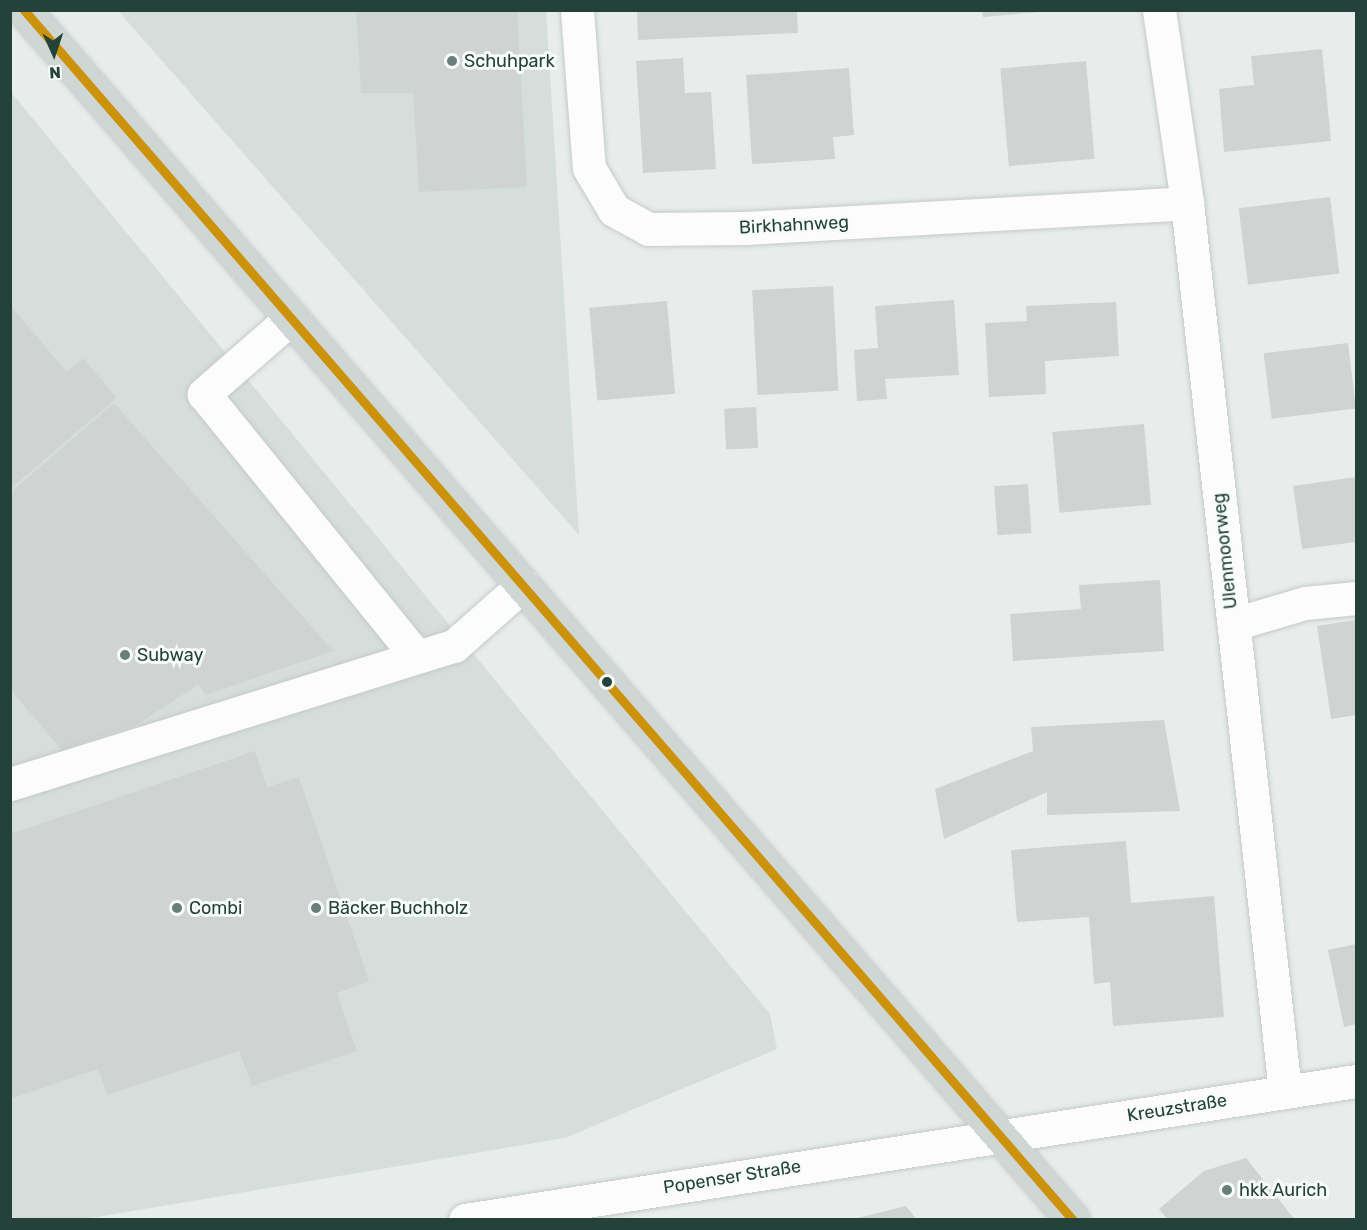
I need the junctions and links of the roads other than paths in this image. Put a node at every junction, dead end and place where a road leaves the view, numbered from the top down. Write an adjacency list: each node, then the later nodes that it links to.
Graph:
1 (24, 10): 5 (main road)
2 (577, 10): 4 (street, Birkhahnweg)
3 (1159, 10): 4 (street, Ulenmoorweg)
4 (1186, 202): 8 (street, Ulenmoorweg)
5 (291, 318): 6 (main road); 9 (street)
6 (523, 585): 9 (street); 13 (main road)
7 (1356, 598): 8 (street)
8 (1234, 624): 12 (street, Ulenmoorweg)
9 (417, 657): 10 (street)
10 (10, 784)
11 (1356, 1081): 12 (street, Kreuzstraße)
12 (1286, 1091): 13 (street, Kreuzstraße)
13 (998, 1134): 14 (street, Popenser Straße); 15 (main road)
14 (465, 1220)
15 (1072, 1220)

